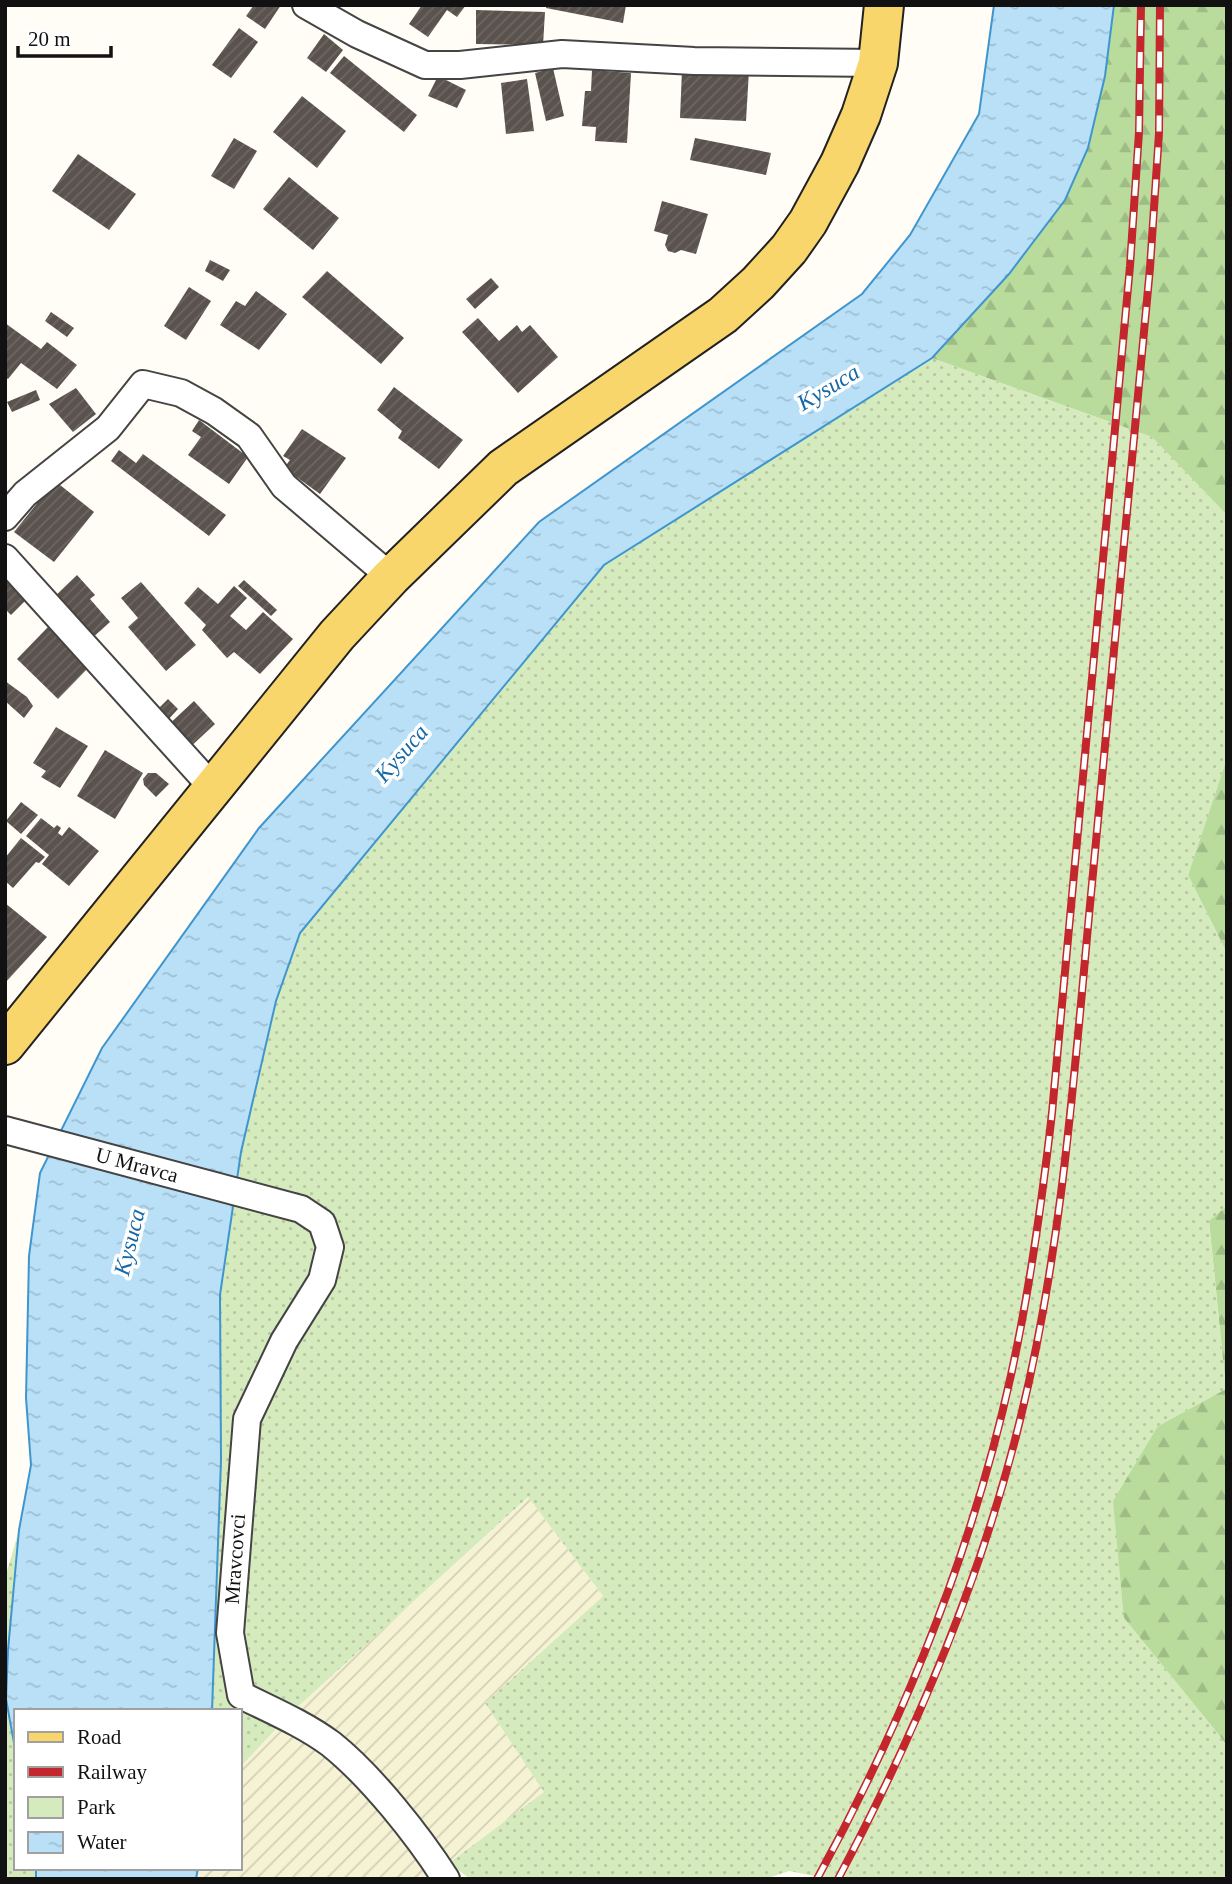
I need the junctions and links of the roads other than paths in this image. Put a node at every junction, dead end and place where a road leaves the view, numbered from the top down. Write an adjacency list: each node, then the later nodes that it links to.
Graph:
1 (306, 5): 3 (street)
2 (884, 5): 3 (main road)
3 (878, 64): 6 (main road)
4 (5, 517): 6 (street)
5 (5, 558): 7 (street)
6 (391, 577): 7 (main road)
7 (213, 789): 8 (main road)
8 (5, 1045)
9 (5, 1130): 10 (street, U Mravca)
10 (268, 1201): 11 (street, Mravcovci)
11 (446, 1879)

